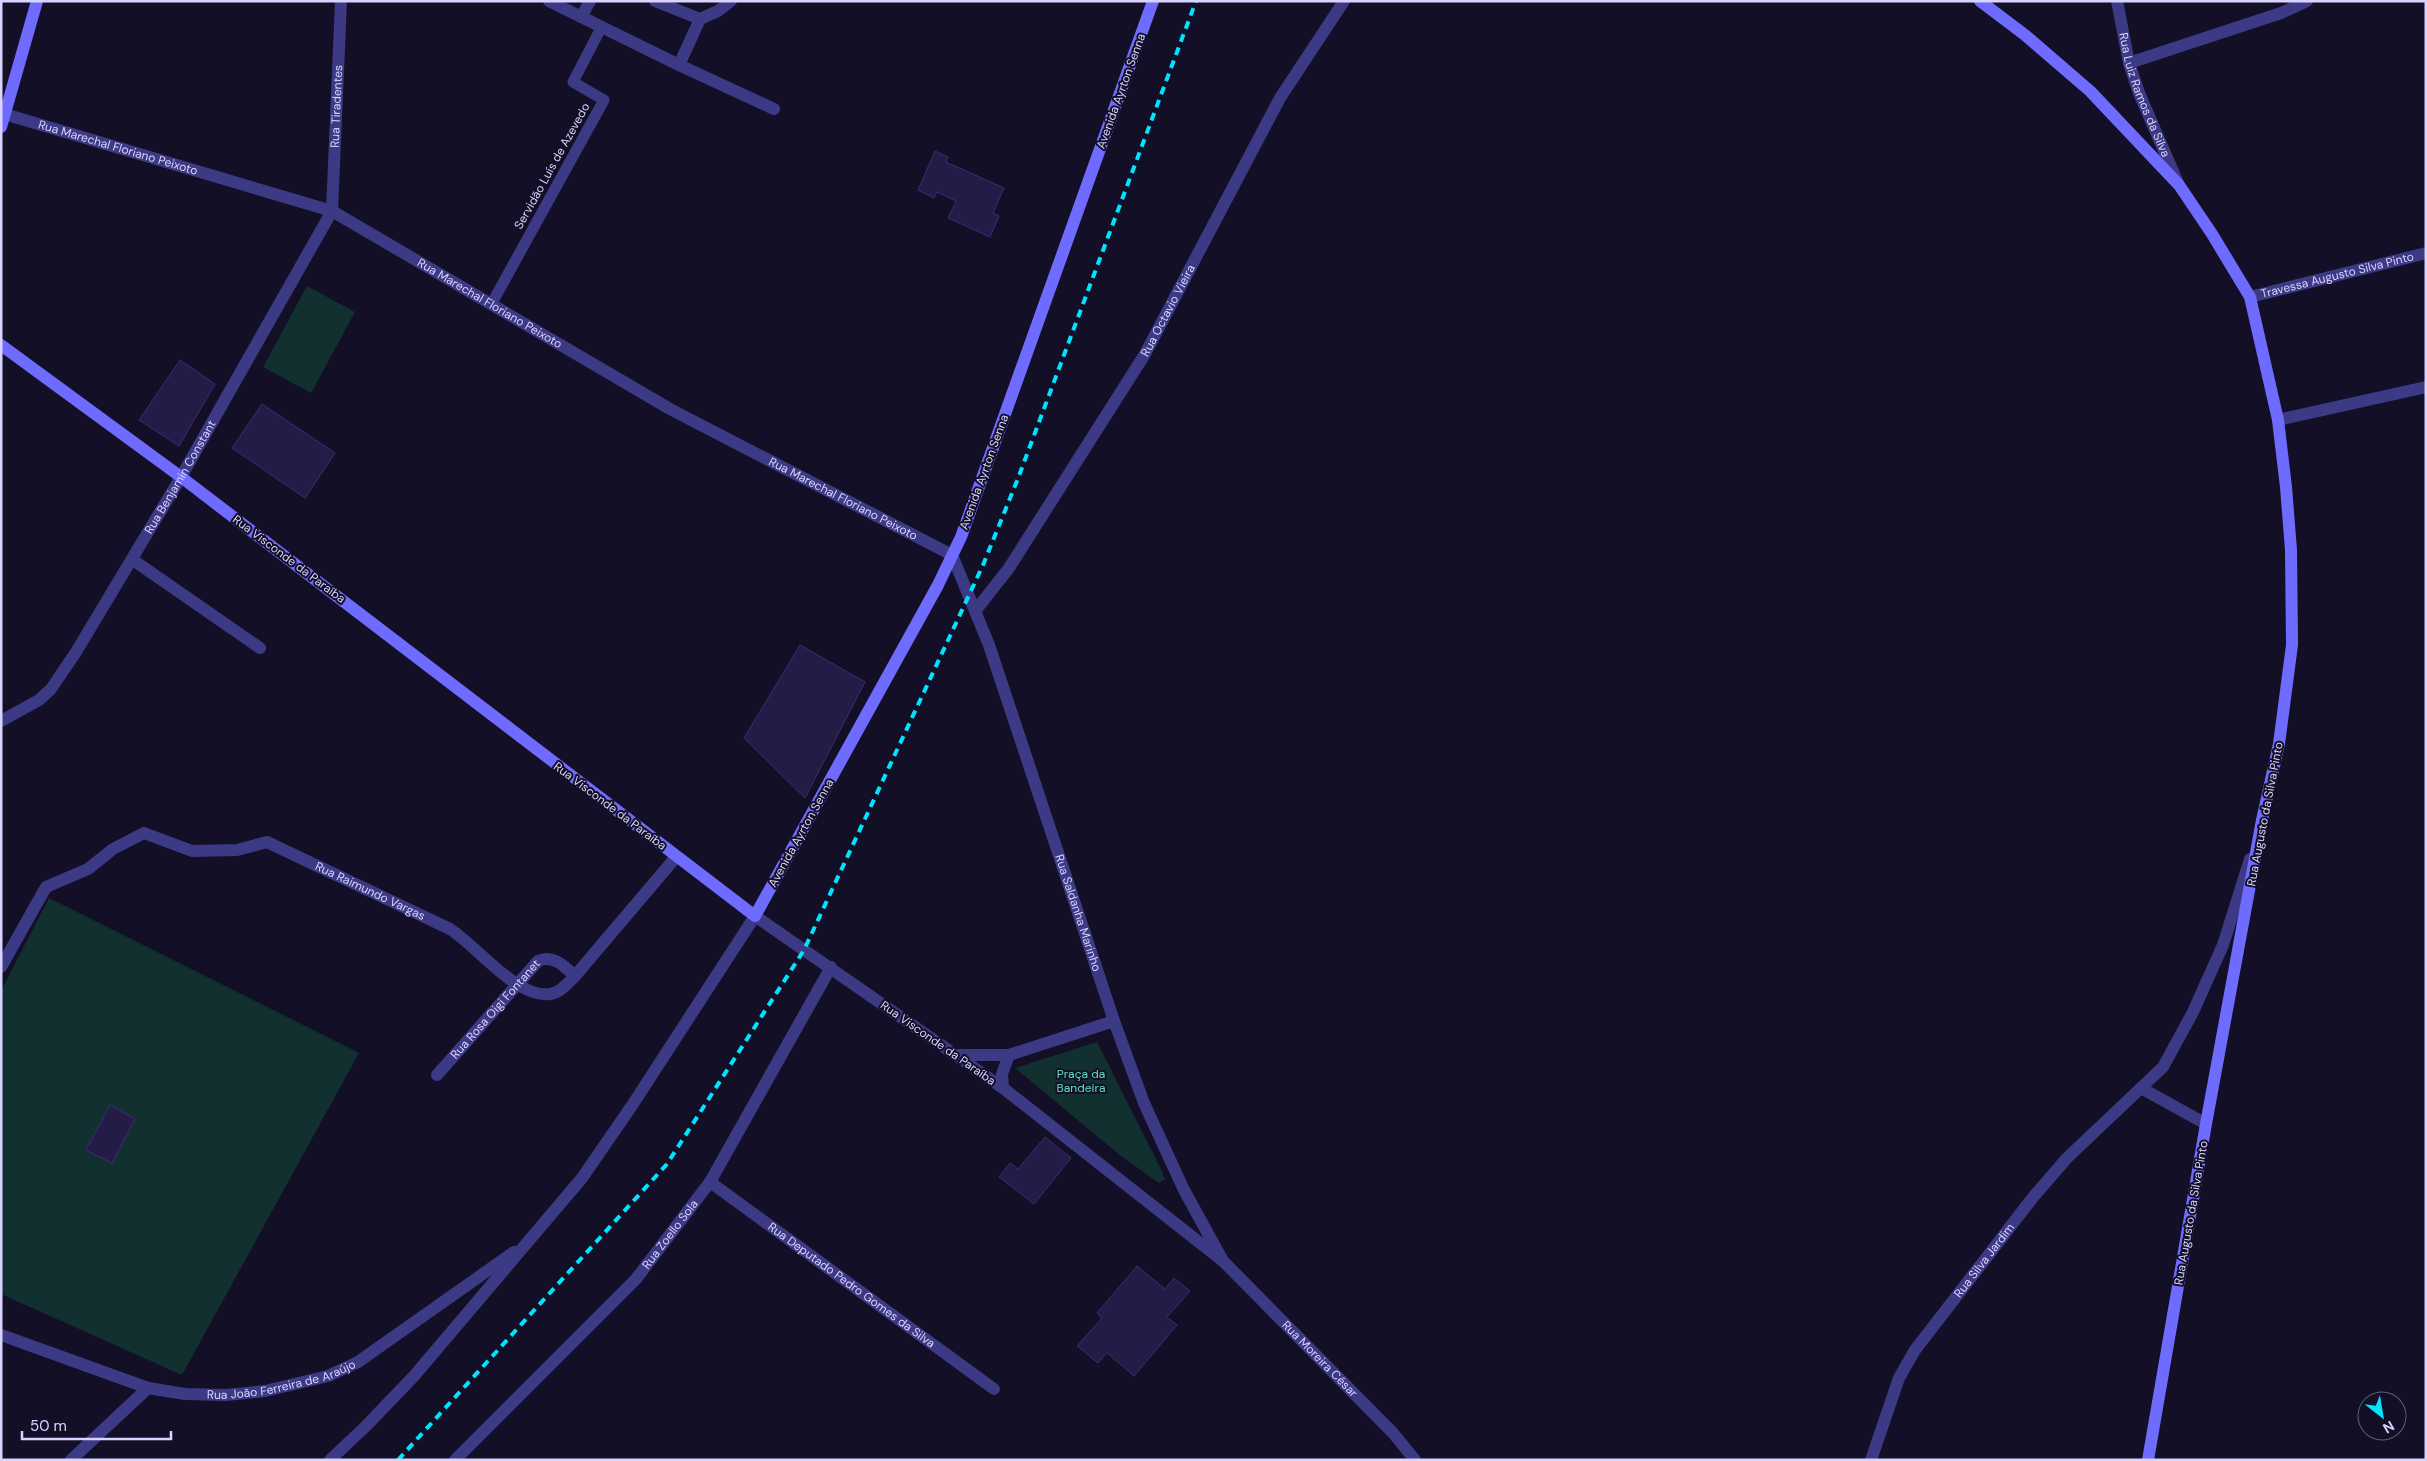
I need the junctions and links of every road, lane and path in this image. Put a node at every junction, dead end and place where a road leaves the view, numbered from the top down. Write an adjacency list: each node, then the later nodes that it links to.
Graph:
1 (37, 1): 18 (main road)
2 (341, 1): 21 (street, Rua Tiradentes)
3 (549, 1): 12 (street)
4 (590, 1): 12 (street)
5 (655, 1): 13 (street)
6 (731, 1): 13 (street)
7 (1153, 1): 29 (main road, Avenida Ayrton Senna)
8 (1344, 1): 31 (street, Rua Octavio Vieira)
9 (1980, 1): 20 (main road, Rua Augusto da Silva Pinto)
10 (2117, 1): 15 (street, Rua Luiz Ramos da Silva)
11 (2307, 1): 15 (street)
12 (581, 17): 14 (street)
13 (700, 19): 16 (street)
14 (601, 28): 16 (street); 24 (lane, Servidão Luís de Azevedo)
15 (2129, 62): 20 (street, Rua Luiz Ramos da Silva)
16 (679, 66): 17 (street)
17 (774, 109)
18 (3, 114): 19 (main road); 21 (street, Rua Marechal Floriano Peixoto)
19 (1, 127)
20 (2179, 185): 23 (main road, Rua Augusto da Silva Pinto)
21 (332, 211): 24 (street, Rua Marechal Floriano Peixoto); 28 (street, Rua Benjamin Constant)
22 (2426, 254): 23 (street, Travessa Augusto Silva Pinto)
23 (2250, 297): 27 (main road, Rua Augusto da Silva Pinto)
24 (492, 303): 29 (street, Rua Marechal Floriano Peixoto)
25 (1, 345): 28 (main road, Rua Visconde da Paraíba)
26 (2426, 387): 27 (street)
27 (2278, 420): 34 (main road, Rua Augusto da Silva Pinto)
28 (182, 477): 30 (street, Rua Benjamin Constant); 35 (main road, Rua Visconde da Paraíba)
29 (952, 555): 31 (street, Rua Saldanha Marinho); 36 (main road, Avenida Ayrton Senna)
30 (133, 560): 32 (street); 33 (street, Rua Benjamin Constant)
31 (976, 610): 41 (street, Rua Saldanha Marinho)
32 (260, 648)
33 (1, 721)
34 (2262, 820): 46 (street, Rua Silva Jardim); 47 (main road, Rua Augusto da Silva Pinto)
35 (676, 857): 36 (main road, Rua Visconde da Paraíba); 39 (street)
36 (755, 916): 38 (street, Rua Visconde da Paraíba); 49 (street)
37 (1, 967): 40 (street, Rua Raimundo Vargas)
38 (831, 967): 42 (street, Rua Visconde da Paraíba); 48 (street, Rua Zoello Sola)
39 (575, 976): 40 (street, Rua Raimundo Vargas); 40 (street, Rua Rosa Oigi Fontanet)
40 (516, 984): 44 (street, Rua Rosa Oigi Fontanet)
41 (1114, 1021): 43 (street); 50 (street, Rua Saldanha Marinho)
42 (955, 1055): 43 (street); 45 (street, Rua Visconde da Paraíba)
43 (1009, 1055): 45 (street)
44 (437, 1075)
45 (1003, 1088): 50 (street, Rua Visconde da Paraíba)
46 (2141, 1088): 47 (street); 58 (street, Rua Silva Jardim)
47 (2206, 1124): 59 (main road, Rua Augusto da Silva Pinto)
48 (710, 1182): 53 (street, Rua Deputado Pedro Gomes da Silva); 56 (street, Rua Zoello Sola)
49 (531, 1240): 52 (street, Rua João Ferreira de Araújo); 55 (street)
50 (1223, 1261): 57 (street, Rua Moreira César)
51 (1, 1335): 52 (street, Rua João Ferreira de Araújo)
52 (148, 1388): 54 (street)
53 (994, 1388)
54 (71, 1460)
55 (330, 1460)
56 (455, 1460)
57 (1415, 1460)
58 (1871, 1460)
59 (2148, 1460)

